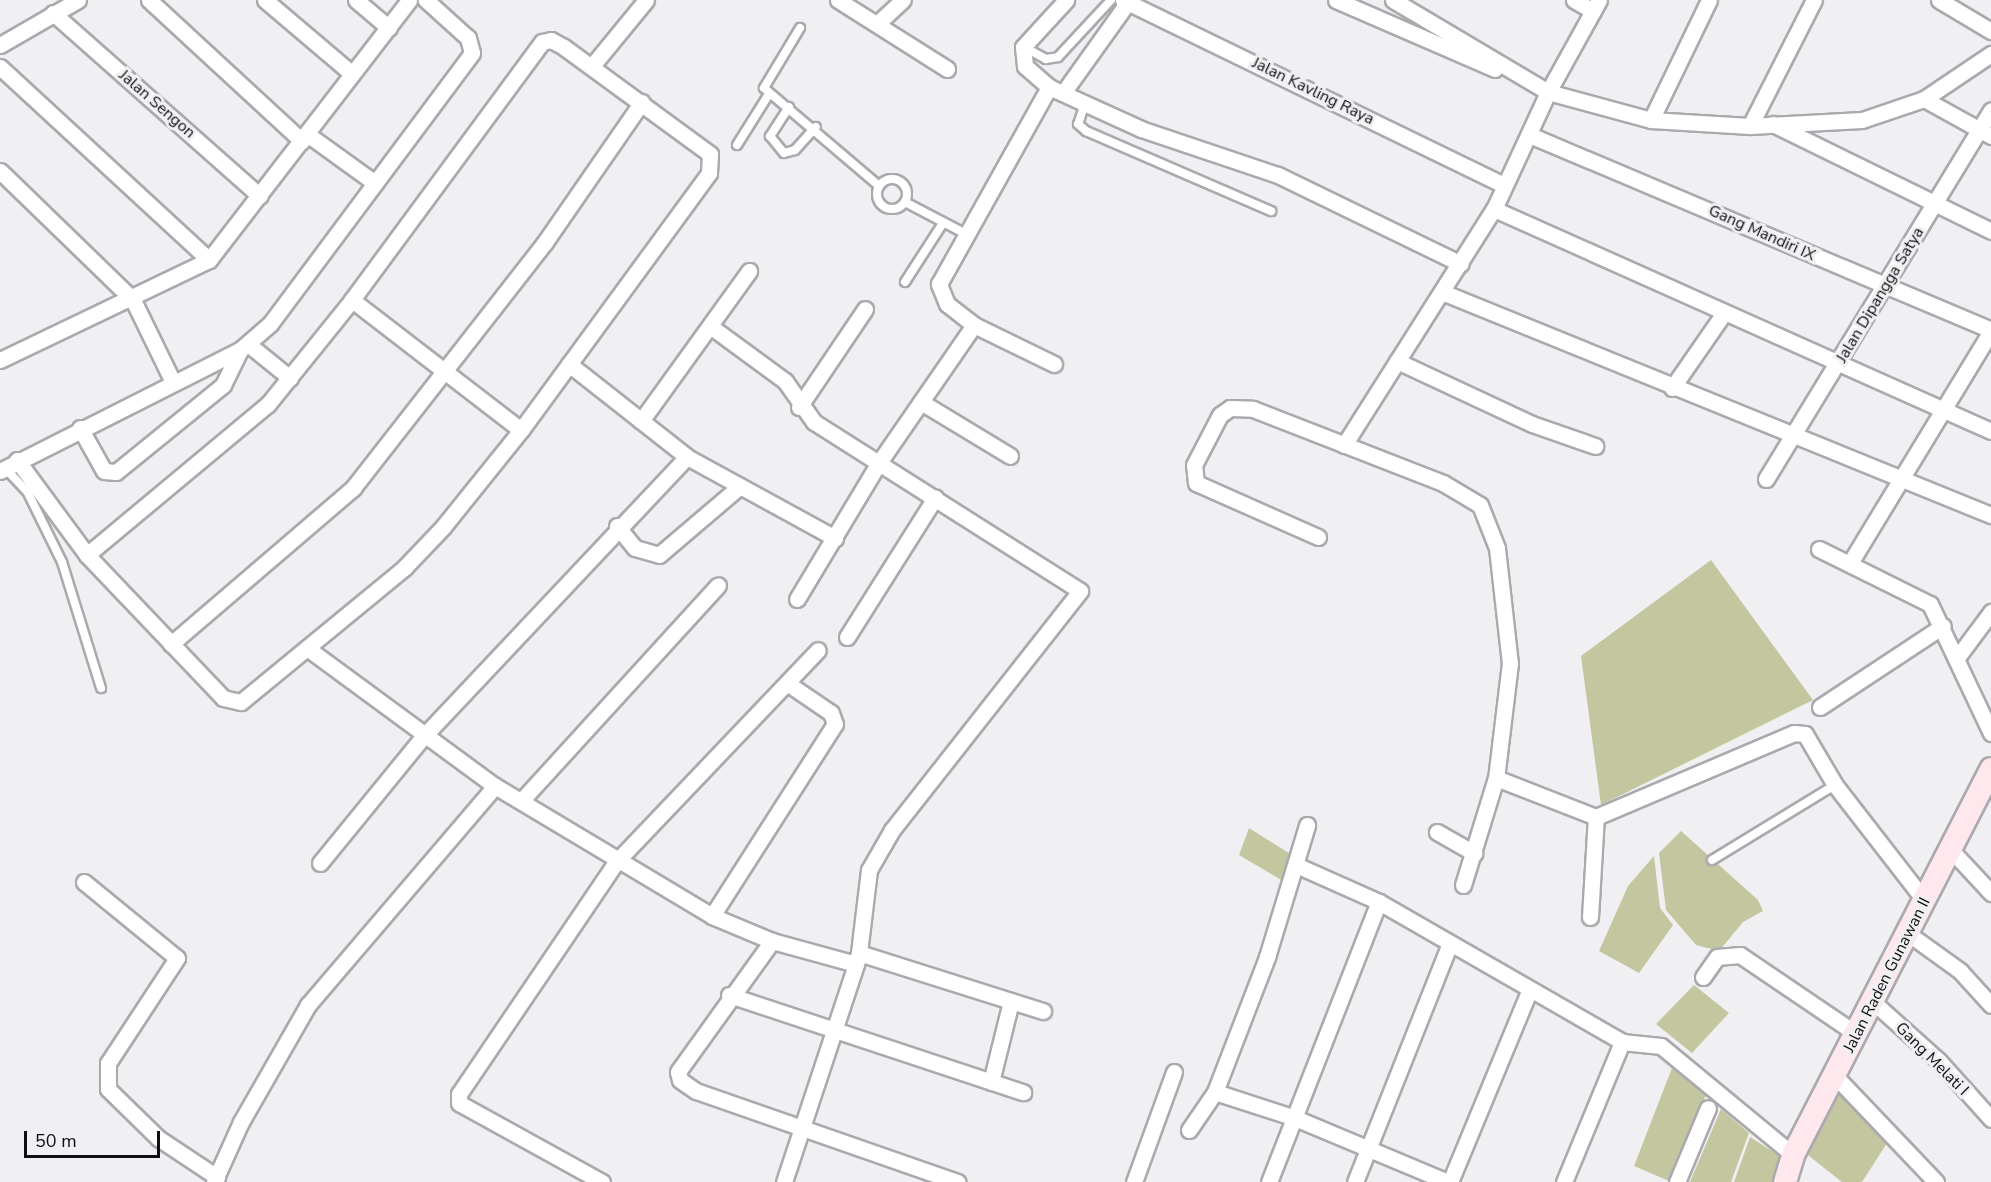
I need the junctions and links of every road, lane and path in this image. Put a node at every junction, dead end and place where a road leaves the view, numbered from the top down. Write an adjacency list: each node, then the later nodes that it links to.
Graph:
1 (78, 0): 20 (street)
2 (149, 0): 49 (street)
3 (265, 0): 33 (street)
4 (356, 0): 22 (street)
5 (409, 0): 22 (street)
6 (426, 0): 52 (street)
7 (646, 0): 30 (street)
8 (838, 0): 21 (street)
9 (903, 0): 21 (street)
10 (1066, 0): 27 (street)
11 (1110, 0): 27 (lane)
12 (1336, 0): 28 (street)
13 (1393, 0): 25 (street)
14 (1574, 0): 19 (street)
15 (1709, 0): 43 (street)
16 (1814, 0): 45 (street)
17 (1939, 0): 24 (street)
18 (1125, 1): 35 (street); 53 (street, Jalan Kavling Raya)
19 (1596, 5): 36 (street)
20 (53, 13): 26 (street); 55 (street, Jalan Sengon)
21 (878, 23): 32 (street)
22 (389, 28): 33 (street)
23 (800, 28): 37 (lane)
24 (1991, 31)
25 (1450, 34): 28 (street); 34 (street)
26 (0, 45)
27 (1023, 46): 35 (street)
28 (1442, 48): 34 (street)
29 (1991, 54): 38 (street)
30 (592, 66): 39 (street); 70 (street)
31 (0, 67): 63 (street)
32 (947, 69)
33 (350, 72): 49 (street)
34 (1516, 73): 36 (street)
35 (1056, 90): 40 (street); 62 (street)
36 (1548, 92): 43 (street); 48 (street)
37 (769, 94): 41 (lane); 50 (lane)
38 (1924, 99): 44 (street); 47 (street)
39 (642, 102): 80 (street); 82 (street)
40 (1085, 103): 59 (lane); 64 (street)
41 (789, 107): 46 (lane); 46 (lane)
42 (1991, 110): 47 (street, Jalan Dipangga Satya)
43 (1651, 120): 45 (street)
44 (1772, 123): 45 (street); 57 (street)
45 (1750, 126)
46 (816, 127): 54 (lane)
47 (1985, 134): 57 (street, Jalan Dipangga Satya)
48 (1532, 136): 53 (street); 67 (street, Gang Mandiri IX)
49 (304, 137): 52 (street); 55 (street)
50 (738, 146)
51 (0, 171): 69 (street)
52 (375, 183): 76 (street)
53 (1502, 184): 58 (street)
54 (879, 186): 56 (lane); 56 (lane)
55 (260, 196): 63 (street)
56 (905, 202): 60 (lane)
57 (1933, 207): 61 (street); 67 (street, Jalan Dipangga Satya)
58 (1494, 209): 64 (street); 72 (street)
59 (1271, 211)
60 (943, 223): 62 (lane); 66 (lane)
61 (1991, 231)
62 (964, 233): 73 (street)
63 (209, 260): 69 (street)
64 (1461, 264): 68 (street)
65 (749, 271): 74 (street)
66 (905, 282)
67 (1884, 288): 75 (street, Gang Mandiri IX); 78 (street, Jalan Dipangga Satya)
68 (1442, 292): 79 (street); 85 (street)
69 (133, 300): 77 (street); 84 (street)
70 (352, 300): 82 (street); 83 (street)
71 (865, 309): 87 (street)
72 (1724, 313): 78 (street); 85 (street)
73 (974, 324): 81 (street); 86 (street)
74 (710, 326): 87 (street); 89 (street)
75 (1991, 331): 88 (street)
76 (244, 347): 83 (street); 84 (street); 90 (street)
77 (0, 360)
78 (1840, 361): 88 (street); 93 (street, Jalan Dipangga Satya)
79 (1397, 362): 94 (street); 95 (street)
80 (569, 364): 89 (street); 91 (street)
81 (1054, 364)
82 (443, 369): 91 (street); 116 (street)
83 (290, 378): 109 (street)
84 (171, 380): 90 (street)
85 (1672, 388): 93 (street)
86 (921, 402): 96 (street); 98 (street)
87 (799, 407): 98 (street)
88 (1947, 411): 92 (street); 101 (street)
89 (641, 421): 97 (street)
90 (80, 428): 99 (street)
91 (521, 430): 117 (street)
92 (1991, 431)
93 (1790, 436): 100 (street, Jalan Dipangga Satya); 101 (street)
94 (1344, 446): 106 (street); 126 (street)
95 (1594, 446)
96 (1010, 456)
97 (687, 457): 102 (street); 105 (street)
98 (878, 464): 103 (street); 107 (street)
99 (7, 467): 109 (street); 121 (lane)
100 (1766, 479)
101 (1903, 480): 104 (street); 110 (street)
102 (740, 486): 105 (street); 107 (street)
103 (935, 498): 115 (street); 149 (street)
104 (1991, 515)
105 (617, 526): 124 (street)
106 (1318, 537)
107 (835, 538): 112 (street)
108 (1819, 549): 110 (street)
109 (87, 555): 116 (street)
110 (1850, 563): 114 (street)
111 (718, 585): 129 (street)
112 (797, 599)
113 (1991, 612): 119 (street)
114 (1943, 626): 119 (street); 122 (street)
115 (847, 637)
116 (171, 644): 117 (street)
117 (307, 648): 124 (street)
118 (818, 650): 120 (street)
119 (1956, 659): 123 (street)
120 (787, 683): 136 (street); 144 (street)
121 (101, 688)
122 (1820, 707)
123 (1991, 733)
124 (422, 738): 128 (street); 137 (street)
125 (1991, 769): 133 (street, Jalan Raden Gunawan II)
126 (1496, 778): 130 (street); 134 (street)
127 (1835, 784): 130 (street); 135 (lane); 142 (street)
128 (495, 786): 129 (street); 172 (street)
129 (521, 801): 136 (street)
130 (1596, 817): 145 (street)
131 (1307, 825): 138 (street)
132 (1437, 832): 134 (street)
133 (1951, 850): 141 (street); 142 (street, Jalan Raden Gunawan II)
134 (1474, 853): 140 (street)
135 (1712, 860)
136 (617, 861): 144 (street); 173 (street)
137 (320, 863)
138 (1296, 865): 143 (street); 164 (street)
139 (84, 882): 172 (street)
140 (1463, 885)
141 (1991, 893)
142 (1925, 901): 146 (street, Jalan Raden Gunawan II)
143 (1379, 902): 148 (street); 166 (street)
144 (712, 916): 147 (street)
145 (1590, 918)
146 (1906, 932): 153 (street, Jalan Raden Gunawan II); 155 (street)
147 (772, 941): 149 (street); 152 (street)
148 (1450, 943): 151 (street); 170 (street)
149 (857, 959): 154 (street); 157 (street)
150 (1703, 977): 158 (street)
151 (1529, 991): 159 (street); 179 (street)
152 (729, 995): 157 (street); 168 (street)
153 (1871, 1000): 158 (street, Jalan Raden Gunawan II); 167 (street, Gang Melati I)
154 (1011, 1001): 156 (street); 162 (street)
155 (1991, 1005)
156 (1043, 1011)
157 (834, 1032): 162 (street); 168 (street)
158 (1855, 1033): 161 (street, Jalan Raden Gunawan II)
159 (1622, 1042): 171 (street); 180 (street)
160 (1174, 1071): 176 (street)
161 (1836, 1077): 171 (street, Jalan Raden Gunawan II); 183 (street)
162 (991, 1082): 163 (street)
163 (1023, 1092)
164 (1215, 1092): 166 (street); 169 (street)
165 (1708, 1108): 181 (street)
166 (1295, 1118): 170 (street); 177 (street)
167 (1991, 1119)
168 (802, 1124): 174 (street); 175 (street)
169 (1190, 1130)
170 (1367, 1148): 178 (street); 179 (street)
171 (1793, 1155): 182 (street, Jalan Raden Gunawan II)
172 (215, 1179)
173 (602, 1182)
174 (784, 1182)
175 (958, 1182)
176 (1134, 1182)
177 (1269, 1182)
178 (1355, 1182)
179 (1449, 1182)
180 (1564, 1182)
181 (1677, 1182)
182 (1785, 1182)
183 (1936, 1182)

